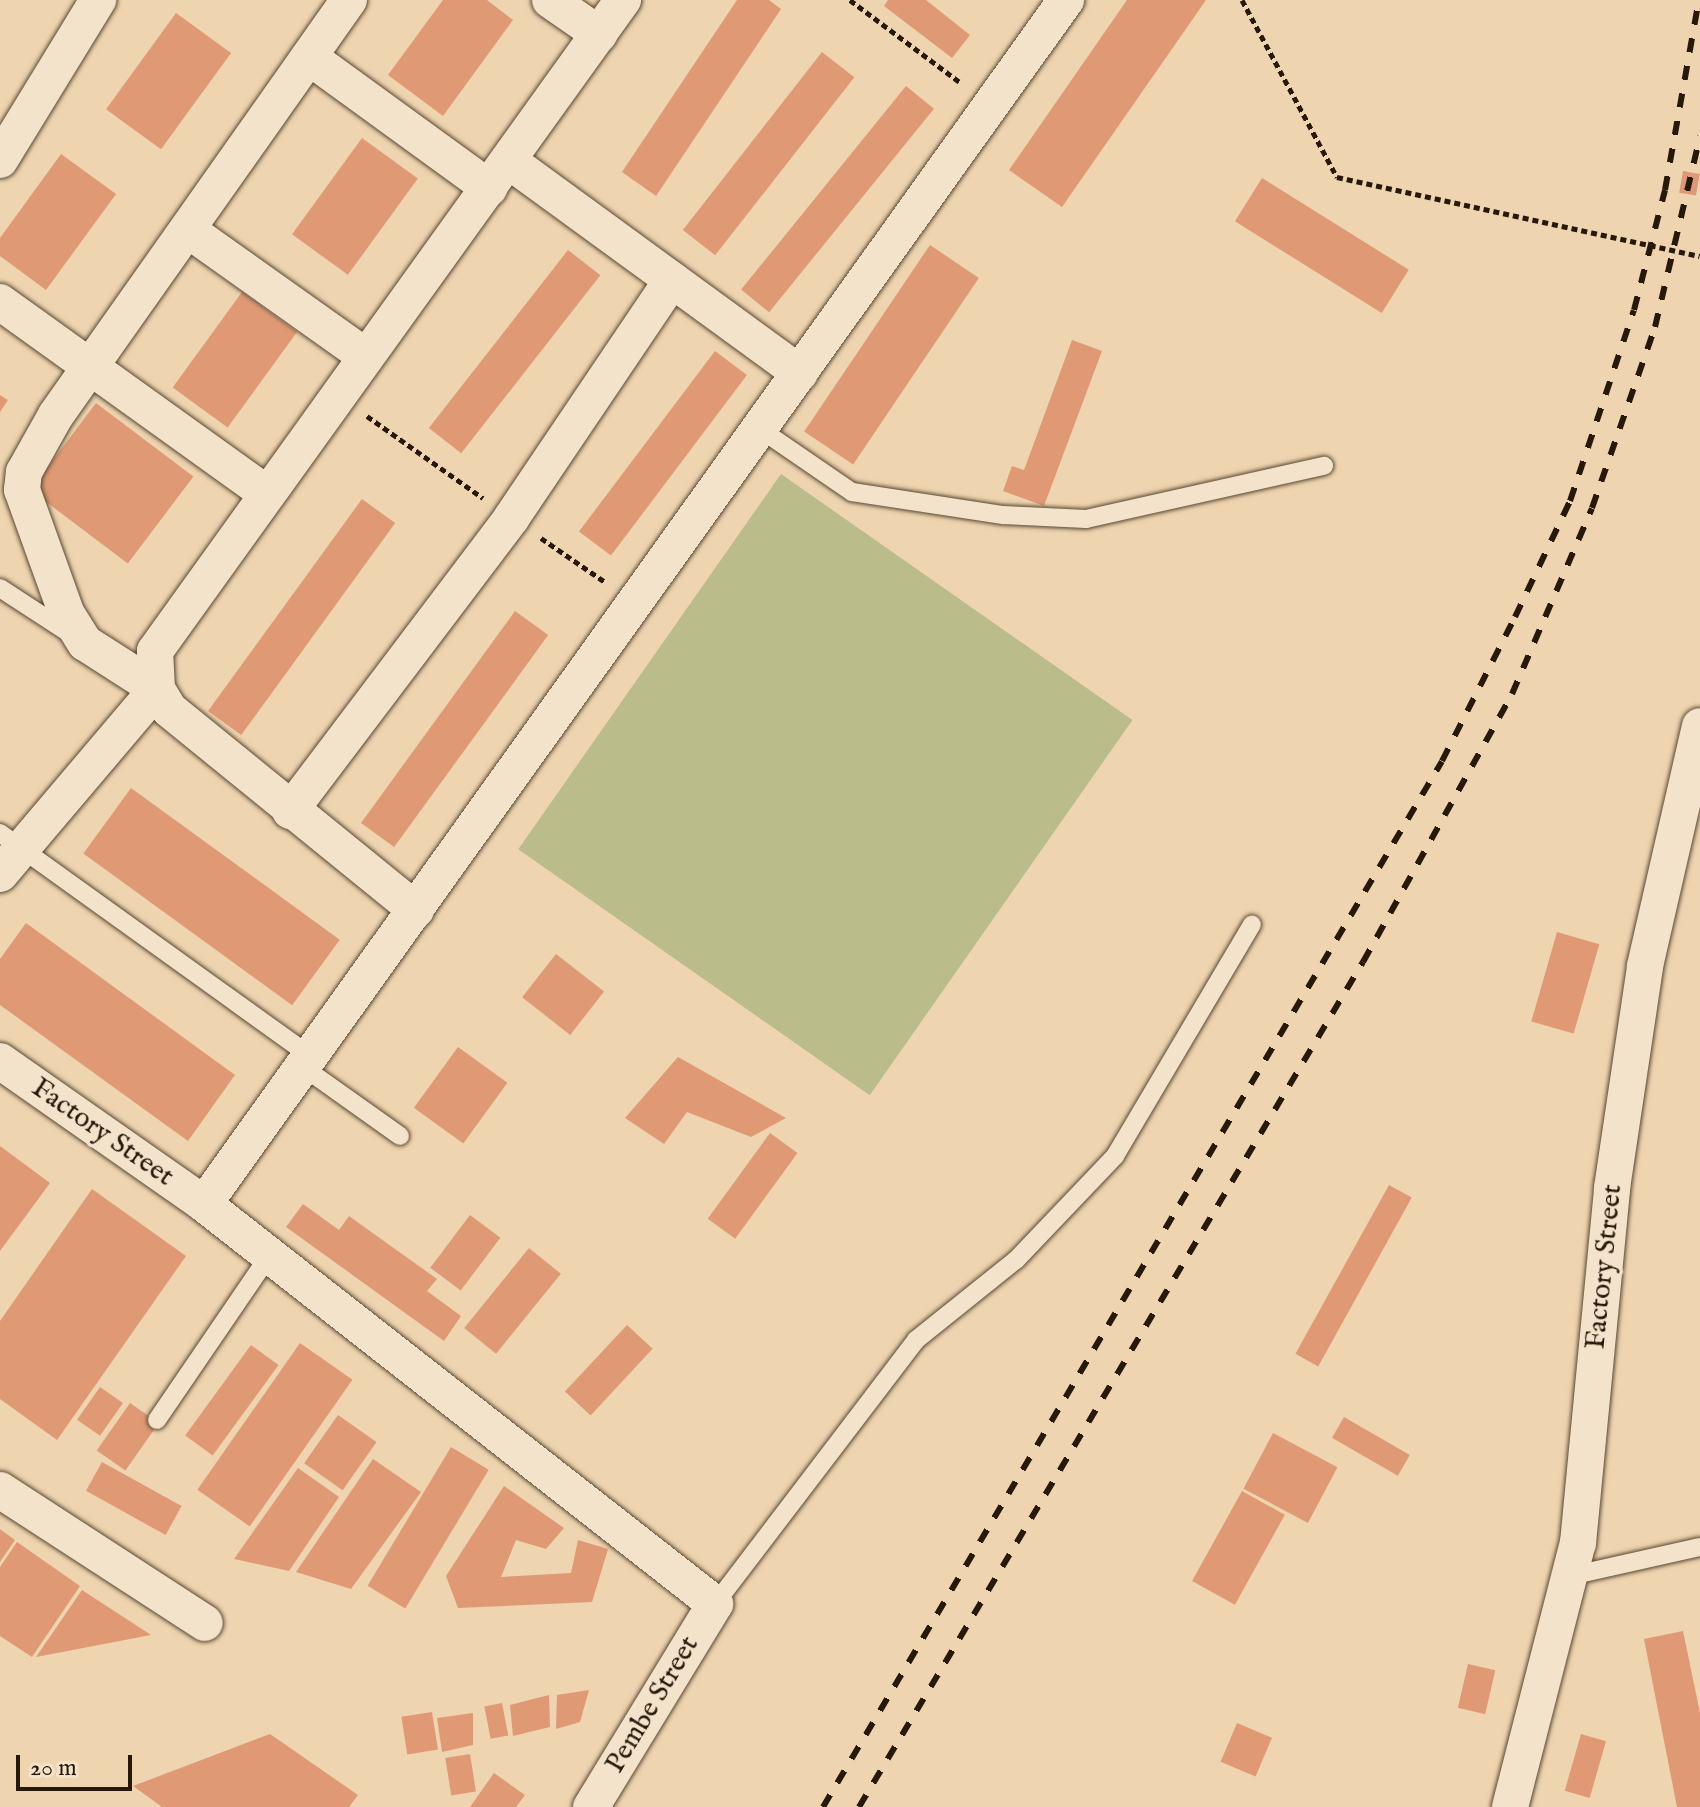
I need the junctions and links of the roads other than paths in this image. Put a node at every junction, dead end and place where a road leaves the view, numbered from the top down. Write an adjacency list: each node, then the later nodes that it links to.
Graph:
1 (98, 0): 8 (street)
2 (349, 0): 7 (street)
3 (550, 0): 6 (street)
4 (623, 0): 6 (street)
5 (1066, 0): 15 (street)
6 (599, 34): 9 (street)
7 (309, 57): 9 (street); 10 (street)
8 (0, 160)
9 (499, 175): 11 (street); 13 (street)
10 (188, 230): 13 (street); 14 (street)
11 (672, 280): 15 (street); 23 (street)
12 (0, 302): 14 (street)
13 (365, 356): 18 (street)
14 (92, 369): 18 (street); 20 (street)
15 (800, 373): 16 (street)
16 (757, 427): 17 (lane); 25 (street)
17 (1324, 466)
18 (267, 494): 21 (street)
19 (0, 588): 20 (lane)
20 (85, 643): 21 (street)
21 (157, 689): 23 (street); 24 (street)
22 (1700, 726): 35 (street, Factory Street)
23 (290, 811): 25 (street)
24 (6, 851): 28 (lane)
25 (416, 910): 28 (street)
26 (1252, 924): 36 (lane)
27 (0, 1061): 30 (street, Factory Street)
28 (307, 1062): 29 (lane); 30 (street)
29 (400, 1136)
30 (204, 1204): 31 (street, Factory Street)
31 (269, 1256): 32 (lane); 36 (street, Factory Street)
32 (157, 1420)
33 (0, 1490): 37 (street)
34 (1700, 1547): 35 (lane)
35 (1570, 1576): 39 (street, Factory Street)
36 (715, 1604): 38 (street, Pembe Street)
37 (205, 1623)
38 (591, 1807)
39 (1510, 1807)

